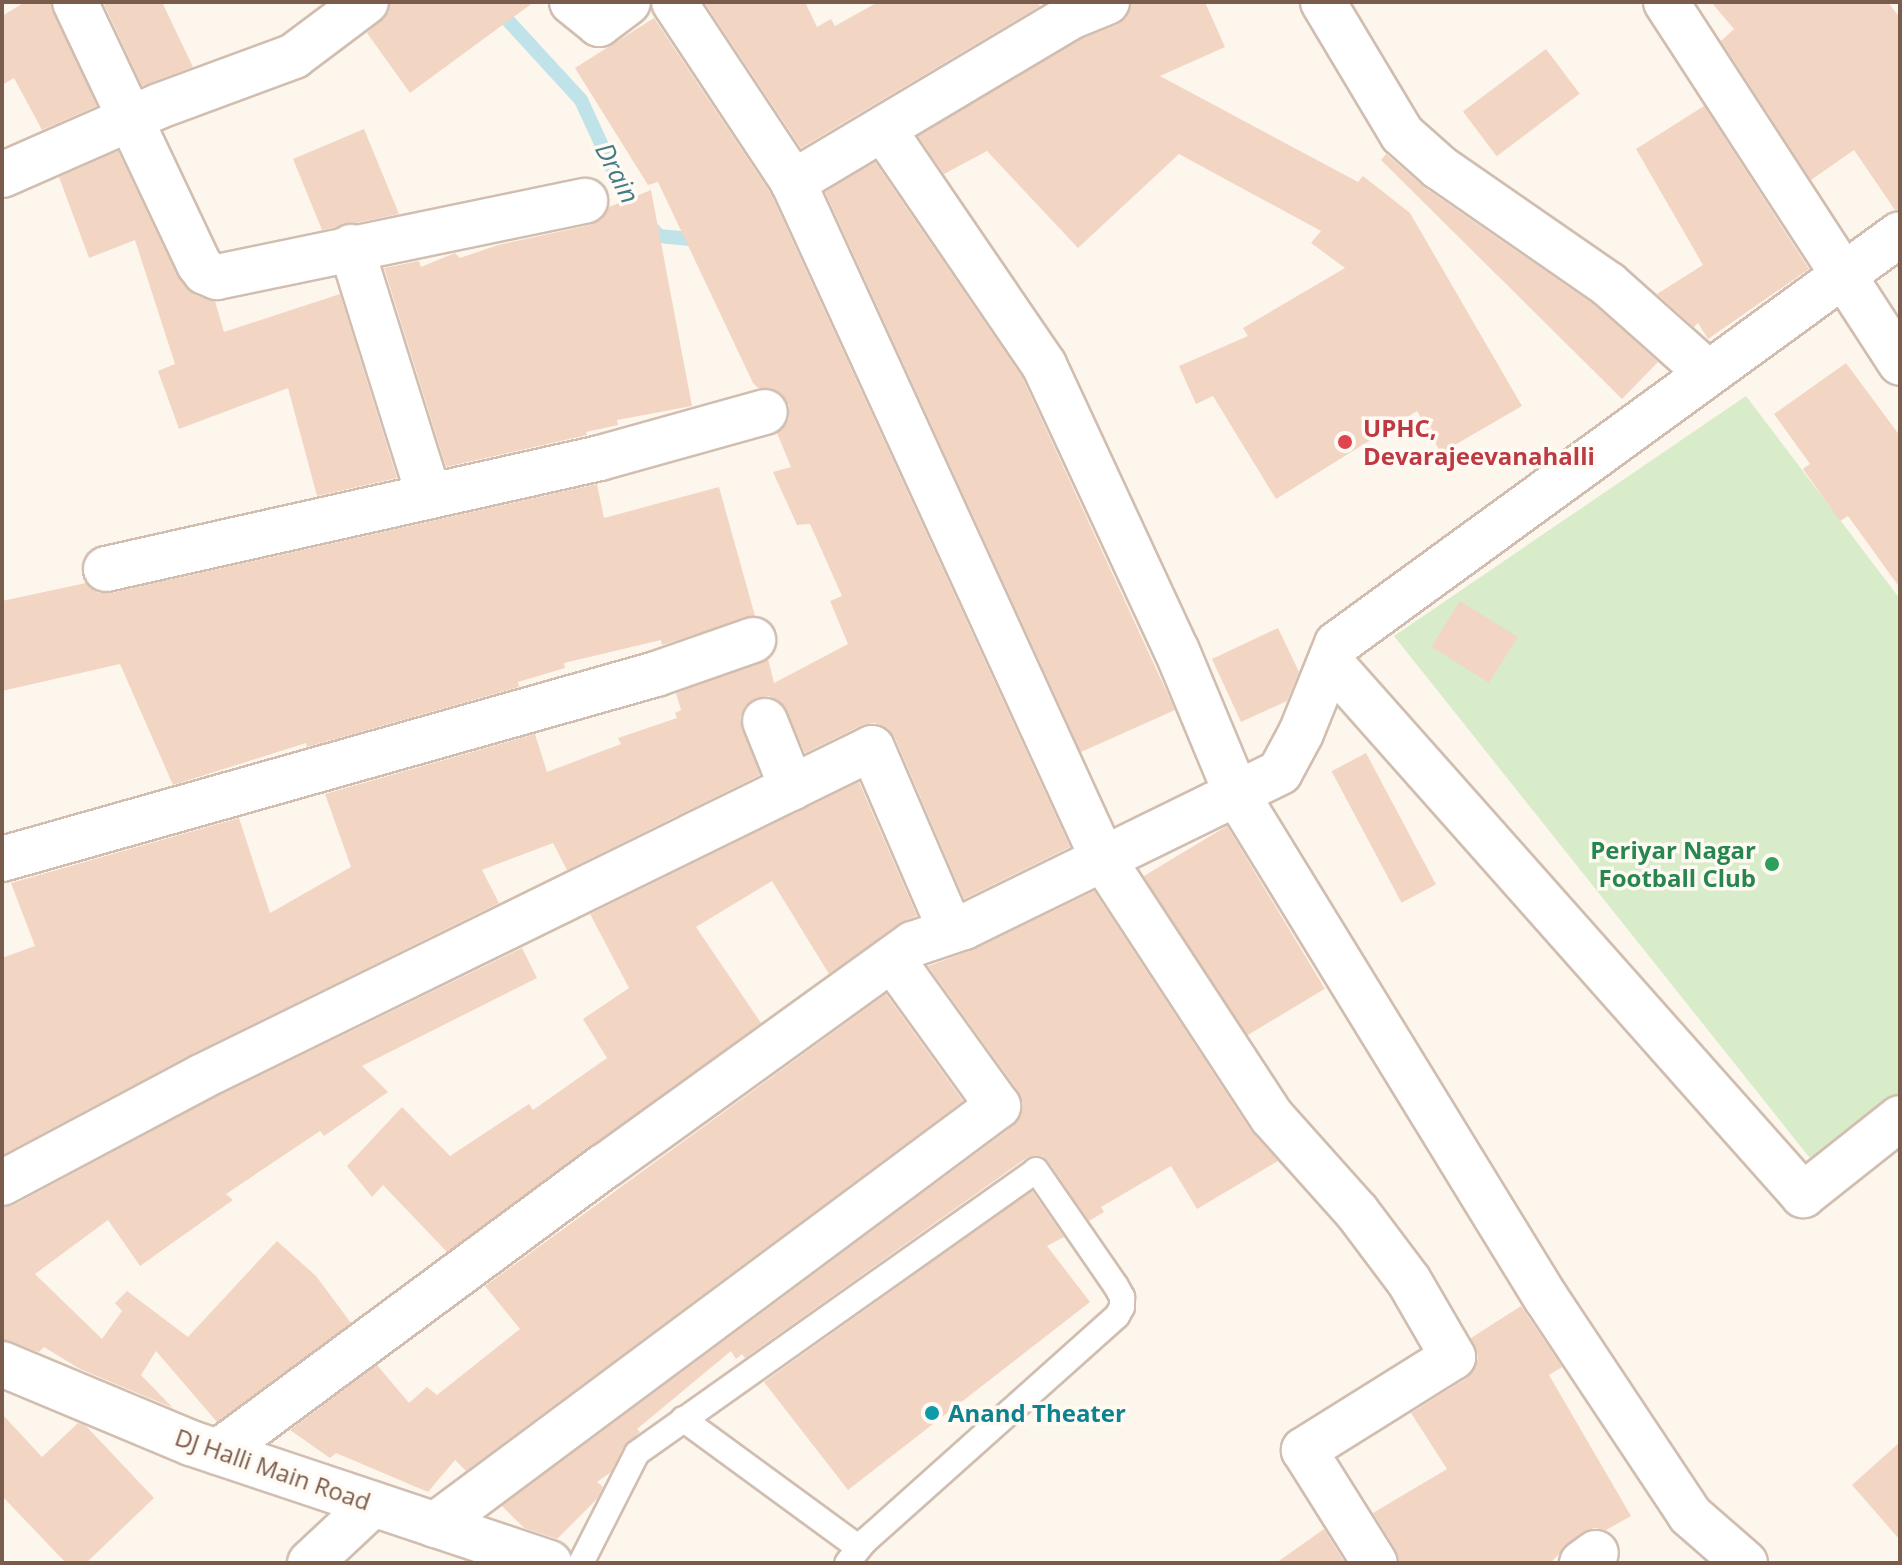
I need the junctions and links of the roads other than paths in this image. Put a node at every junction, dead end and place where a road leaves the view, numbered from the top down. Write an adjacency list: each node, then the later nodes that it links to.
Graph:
1 (75, 2): 9 (street)
2 (366, 2): 9 (street)
3 (572, 2): 4 (street)
4 (628, 2)
5 (674, 2): 12 (street)
6 (1323, 2): 18 (street)
7 (1666, 2): 16 (street)
8 (1080, 7): 10 (street)
9 (130, 119): 11 (street); 15 (street)
10 (883, 129): 12 (street); 26 (street)
11 (2, 175)
12 (793, 182): 28 (street)
13 (585, 201): 15 (street)
14 (1900, 234): 16 (street)
15 (351, 247): 20 (street)
16 (1841, 276): 17 (street); 18 (street)
17 (1900, 363)
18 (1708, 373): 23 (street)
19 (765, 412): 20 (street)
20 (429, 496): 21 (street)
21 (106, 569)
22 (753, 640): 27 (street)
23 (1330, 662): 26 (street); 31 (street)
24 (765, 721): 25 (street)
25 (792, 788): 29 (street); 32 (street)
26 (1236, 793): 28 (street); 43 (street)
27 (2, 859)
28 (1103, 859): 29 (street); 42 (street)
29 (951, 931): 30 (street)
30 (892, 959): 35 (street); 37 (street)
31 (1900, 1118)
32 (2, 1183)
33 (2, 1364): 35 (street, DJ Halli Main Road)
34 (683, 1419): 38 (lane); 38 (lane); 41 (lane)
35 (218, 1452): 36 (street, DJ Halli Main Road)
36 (373, 1504): 37 (street, DJ Halli Main Road); 39 (street)
37 (435, 1525): 40 (street, DJ Halli Main Road)
38 (853, 1555)
39 (310, 1563)
40 (549, 1563)
41 (581, 1563)
42 (1375, 1563)
43 (1745, 1563)

